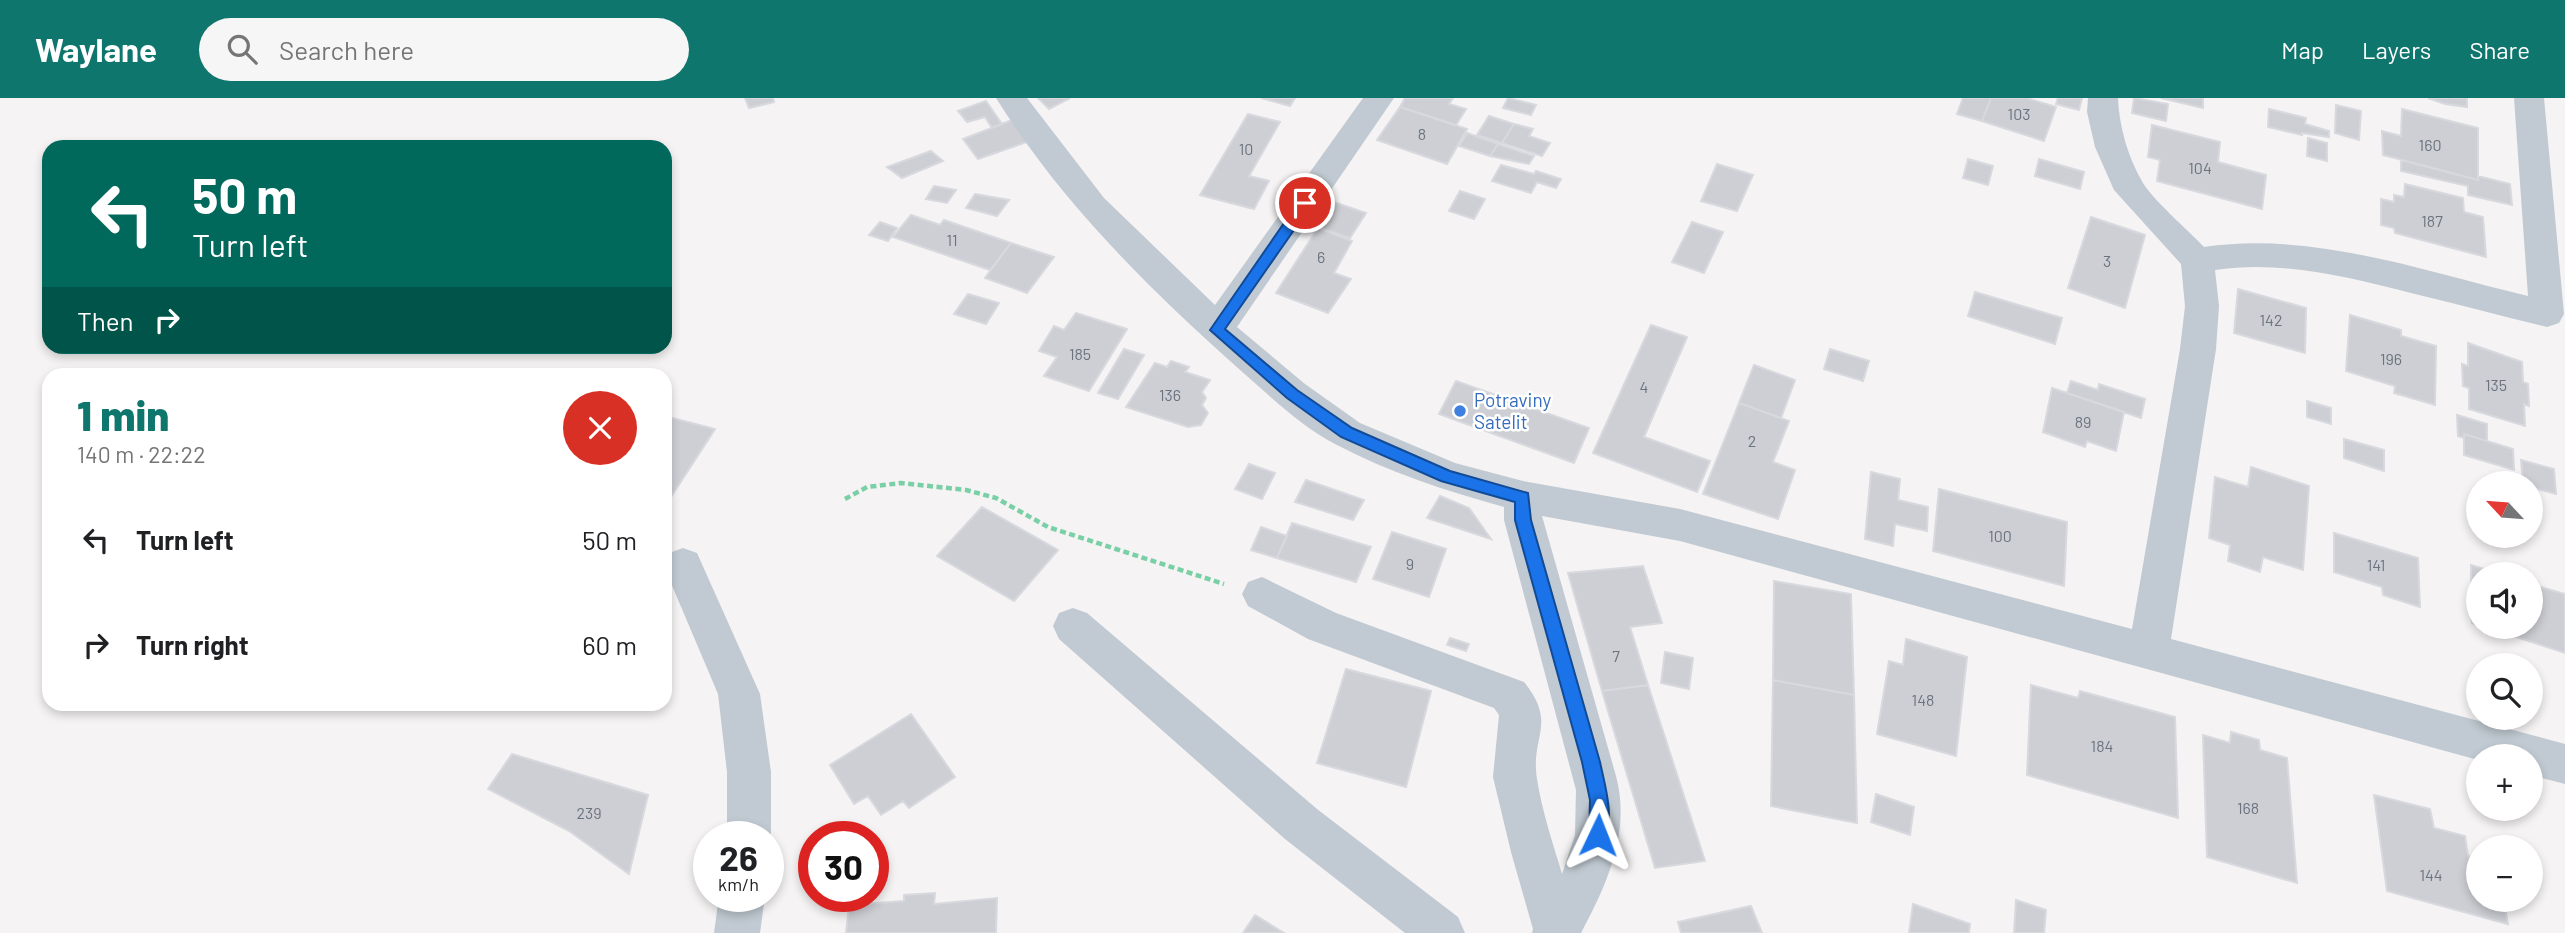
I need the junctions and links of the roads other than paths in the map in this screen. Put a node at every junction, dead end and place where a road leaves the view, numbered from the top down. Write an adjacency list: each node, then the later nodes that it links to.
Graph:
1 (1011, 98): 7 (street)
2 (1379, 98): 7 (street)
3 (2103, 98): 5 (street)
4 (2529, 98): 6 (street)
5 (2197, 260): 6 (street); 12 (street)
6 (2556, 317)
7 (1217, 330): 8 (street)
8 (1523, 497): 12 (street); 16 (street)
9 (682, 565): 14 (street)
10 (1262, 594): 16 (street)
11 (1073, 626): 18 (street)
12 (2149, 652): 13 (street)
13 (2565, 764)
14 (748, 821)
15 (740, 912): 17 (street)
16 (1556, 932)
17 (737, 933)
18 (1442, 933)

